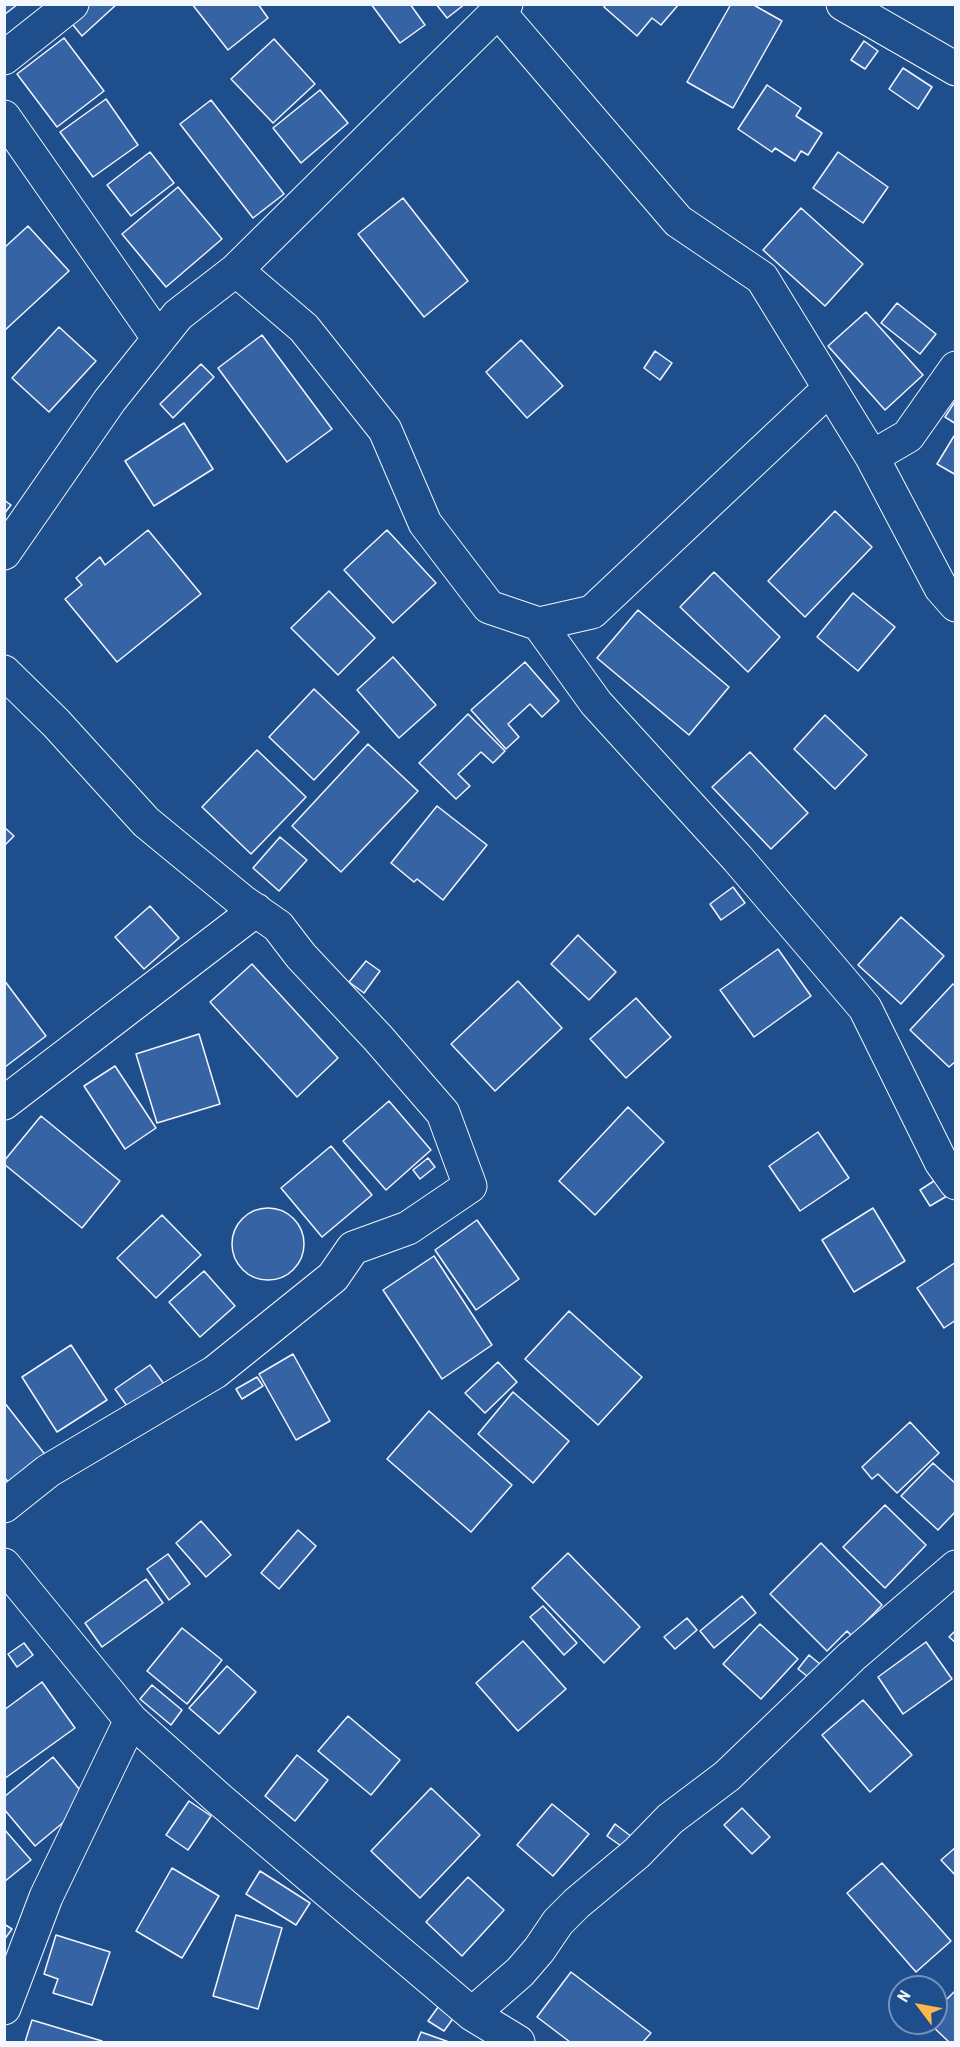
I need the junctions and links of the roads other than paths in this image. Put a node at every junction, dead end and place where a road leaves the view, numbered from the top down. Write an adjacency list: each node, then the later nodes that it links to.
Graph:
1 (72, 4): 4 (street)
2 (843, 4): 5 (street)
3 (502, 8): 7 (street); 10 (street)
4 (4, 58)
5 (956, 69)
6 (4, 117): 8 (street)
7 (236, 270): 8 (street); 14 (street)
8 (159, 339): 12 (street)
9 (956, 368): 11 (street)
10 (830, 389): 11 (street); 14 (street)
11 (872, 457): 13 (street)
12 (4, 553)
13 (956, 605)
14 (539, 624): 18 (street)
15 (4, 672): 16 (street)
16 (256, 910): 17 (street); 19 (street)
17 (4, 1103)
18 (956, 1183)
19 (4, 1506)
20 (4, 1564): 22 (street)
21 (956, 1567): 24 (street)
22 (131, 1720): 23 (street); 24 (street)
23 (4, 2008)
24 (472, 2014): 25 (street)
25 (518, 2043)

